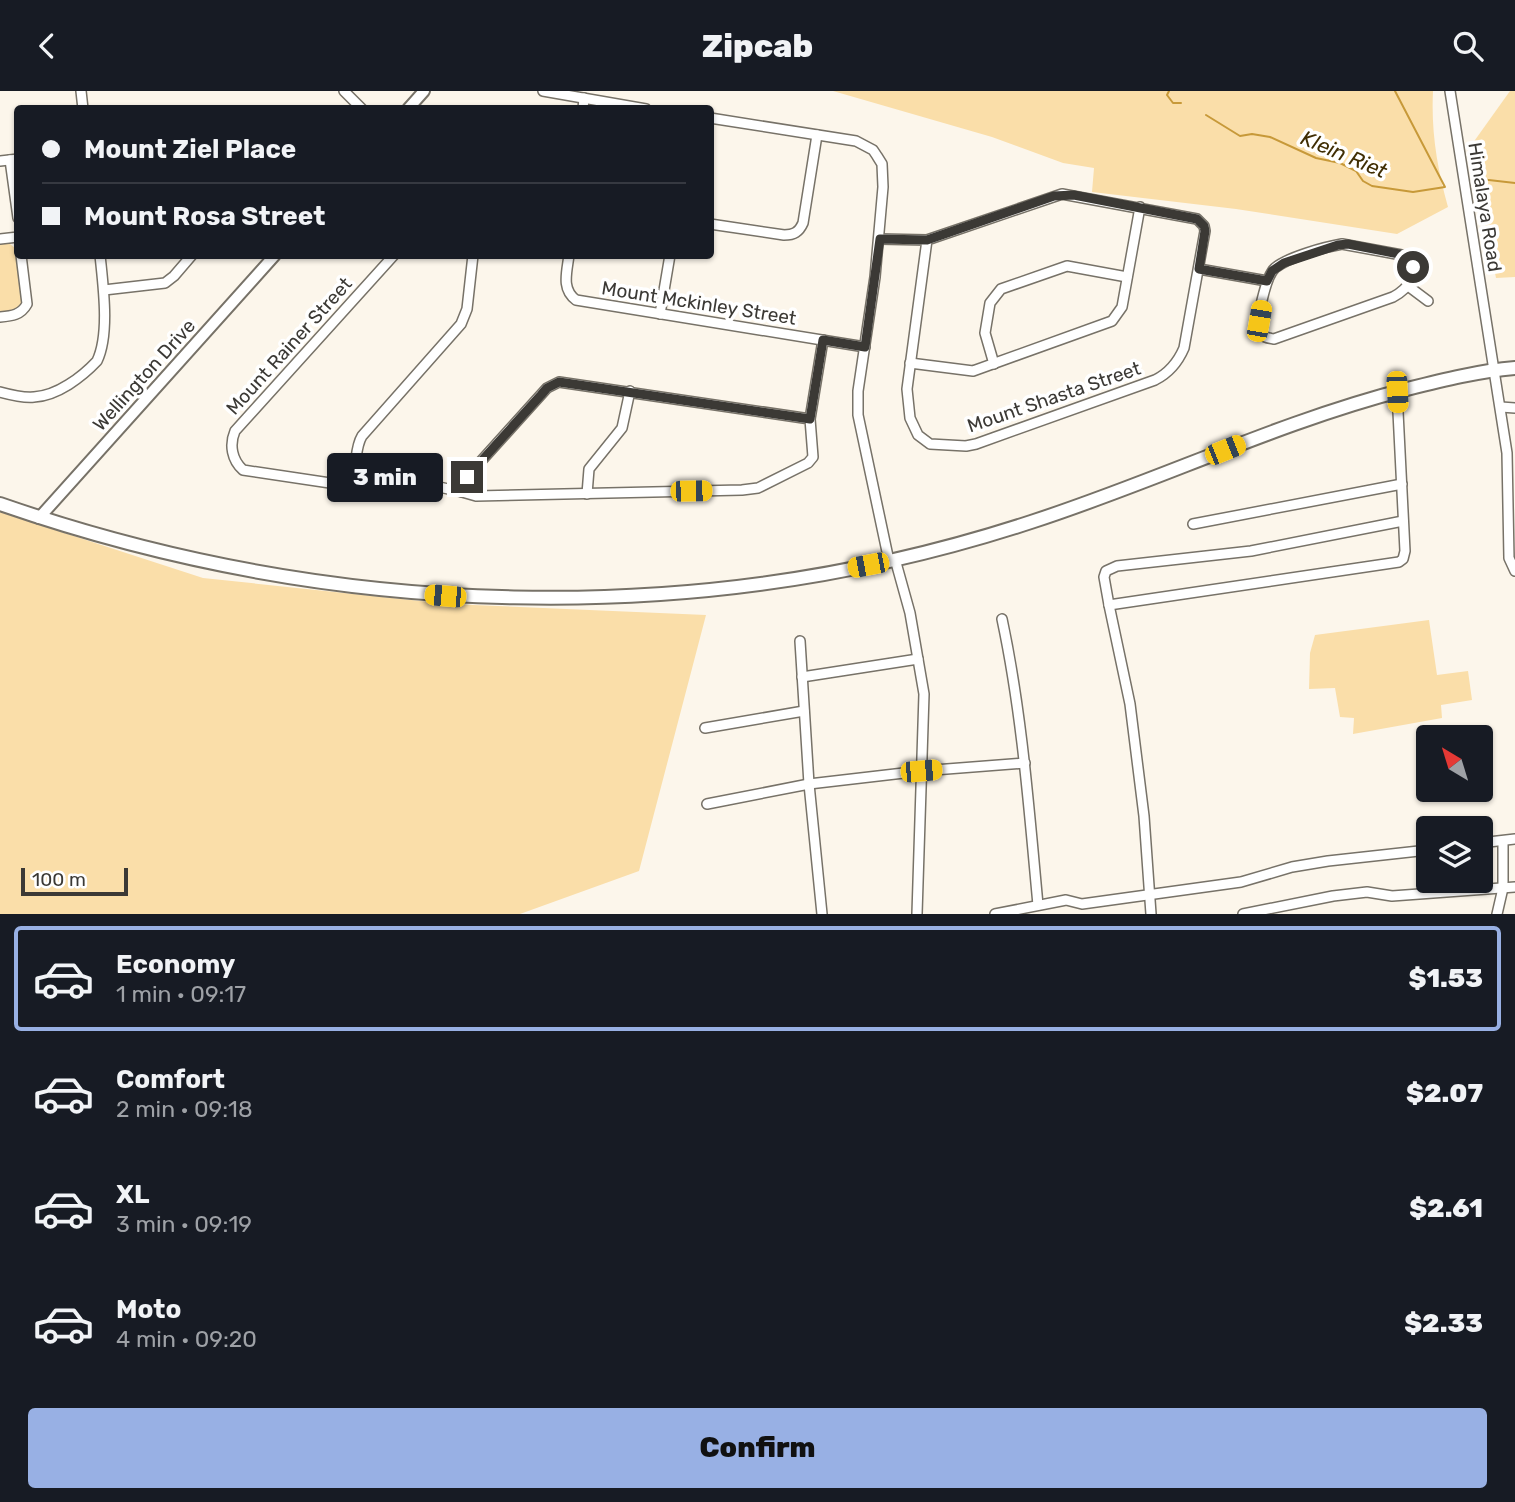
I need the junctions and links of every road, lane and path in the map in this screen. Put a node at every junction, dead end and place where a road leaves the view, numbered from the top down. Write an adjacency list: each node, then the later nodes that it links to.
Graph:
1 (344, 91): 6 (street)
2 (424, 91): 7 (street)
3 (544, 91): 5 (street)
4 (1450, 91): 39 (street, Himalaya Road)
5 (584, 98): 8 (street); 9 (street)
6 (358, 105)
7 (412, 105)
8 (583, 105)
9 (623, 105)
10 (714, 119): 11 (street)
11 (817, 135): 15 (street); 16 (street)
12 (9, 160): 13 (street)
13 (14, 192)
14 (1140, 207): 17 (street, Mount Shasta Street); 26 (street, Mount Shasta Street); 27 (street)
15 (714, 225)
16 (880, 239): 17 (street, Mount Shasta Street); 35 (street)
17 (927, 240): 36 (street, Mount Shasta Street)
18 (21, 259): 33 (street)
19 (100, 259): 30 (street)
20 (189, 259): 30 (street)
21 (271, 259): 53 (street, Wellington Drive)
22 (390, 259): 23 (street, Mount Rainer Street)
23 (473, 259)
24 (569, 259): 32 (street, Mount Mckinley Street)
25 (669, 259): 32 (street)
26 (1199, 269): 28 (street); 36 (street, Mount Shasta Street)
27 (1127, 277): 37 (street); 37 (street)
28 (1267, 281): 29 (street); 29 (street)
29 (1408, 286): 31 (street)
30 (104, 290): 41 (street)
31 (1428, 301)
32 (660, 314): 34 (street, Mount Mckinley Street)
33 (0, 317)
34 (823, 340): 35 (street, Mount Mckinley Street); 45 (street)
35 (865, 347): 57 (street)
36 (910, 363): 37 (street)
37 (994, 364)
38 (1515, 368): 39 (main road)
39 (1493, 370): 42 (main road); 43 (street, Himalaya Road)
40 (630, 391): 45 (street); 50 (street); 51 (street)
41 (0, 392)
42 (1397, 392): 47 (street); 57 (main road)
43 (1501, 407): 44 (street); 46 (street, Himalaya Road)
44 (1515, 408)
45 (810, 419): 51 (street)
46 (1511, 453): 49 (street, Himalaya Road)
47 (1402, 484): 54 (street); 55 (street)
48 (430, 485): 50 (street)
49 (1512, 491): 56 (street, Himalaya Road)
50 (462, 492): 51 (street)
51 (587, 494)
52 (0, 504): 53 (main road)
53 (39, 518): 57 (main road)
54 (1403, 521): 59 (street); 59 (street)
55 (1194, 524)
56 (1511, 526): 58 (street, Himalaya Road)
57 (892, 560): 62 (street)
58 (1515, 571)
59 (1109, 605): 76 (street)
60 (1002, 619): 66 (street)
61 (800, 641): 63 (street)
62 (918, 659): 63 (street); 67 (street)
63 (802, 677): 64 (street)
64 (804, 711): 65 (street); 68 (street)
65 (705, 728)
66 (1025, 763): 67 (street); 77 (street)
67 (921, 771): 68 (street); 79 (street)
68 (809, 784): 69 (street); 78 (street)
69 (707, 804)
70 (1515, 839): 71 (street)
71 (1503, 841): 72 (street); 75 (street)
72 (1493, 842)
73 (1416, 851): 76 (street)
74 (1515, 887): 75 (street)
75 (1503, 888): 82 (street); 83 (street)
76 (1151, 894): 77 (street); 81 (street)
77 (1038, 905): 80 (street)
78 (822, 914)
79 (917, 914)
80 (995, 914)
81 (1151, 914)
82 (1243, 914)
83 (1497, 914)

